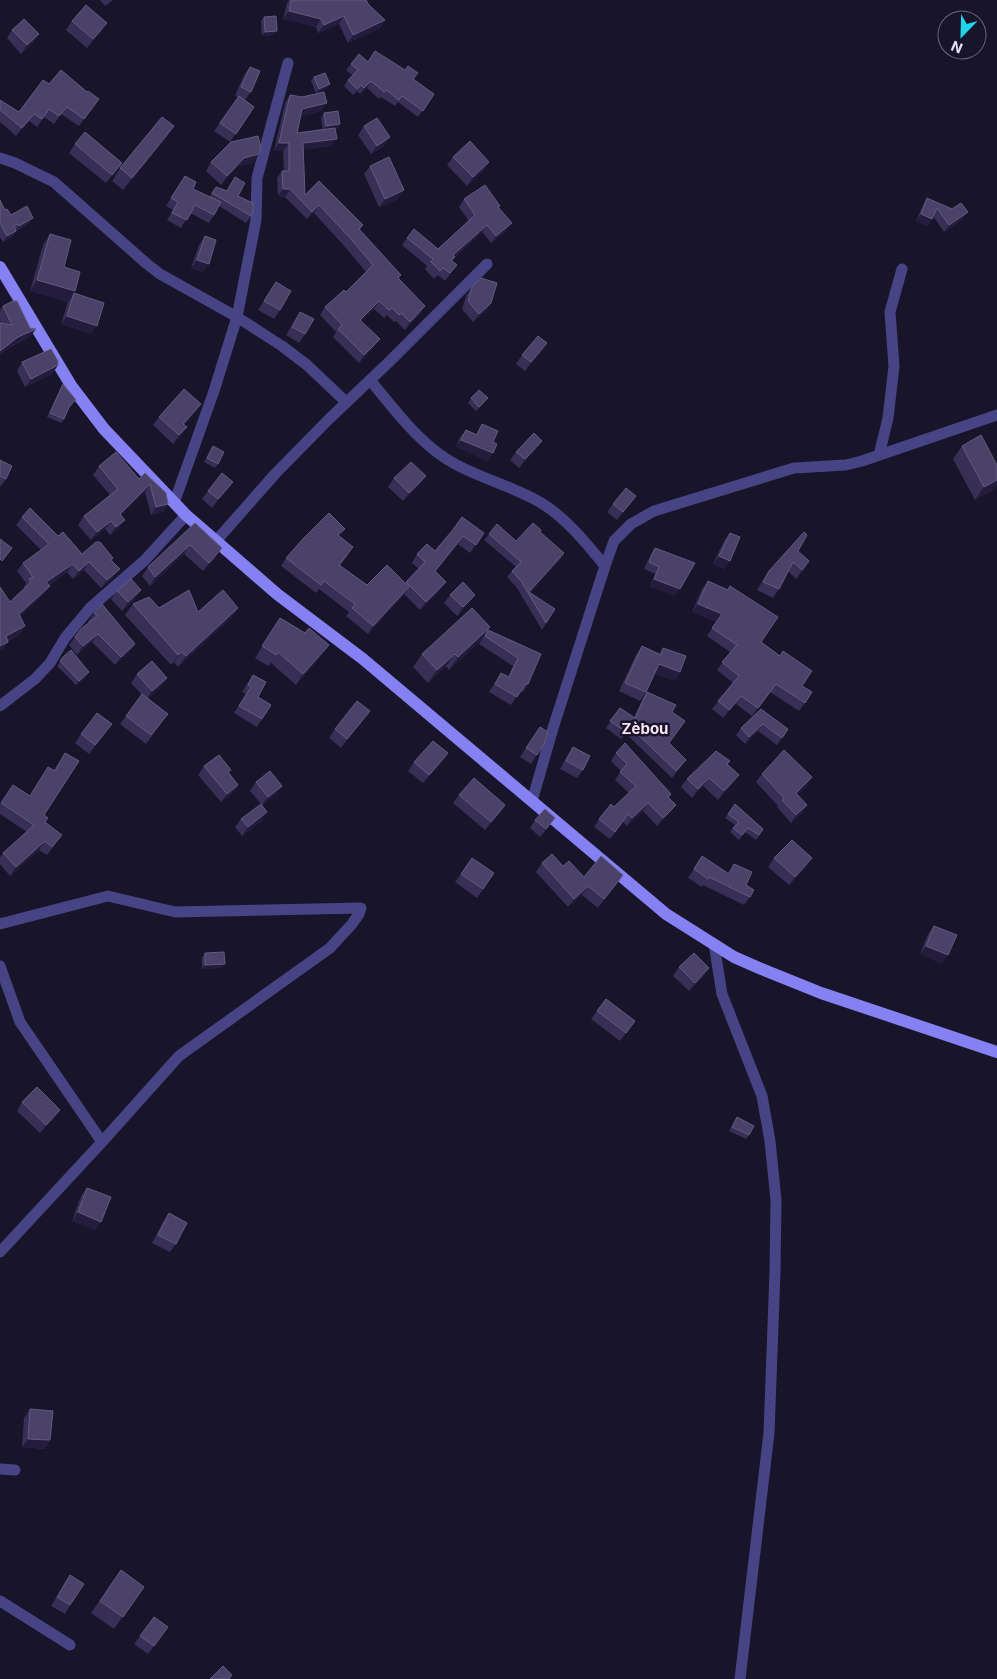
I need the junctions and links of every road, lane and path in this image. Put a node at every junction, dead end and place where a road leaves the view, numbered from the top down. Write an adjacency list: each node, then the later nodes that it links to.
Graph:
1 (288, 63): 6 (street)
2 (0, 158): 6 (street)
3 (487, 264): 7 (street)
4 (0, 267): 11 (street)
5 (902, 269): 10 (street)
6 (237, 317): 8 (street); 11 (street)
7 (370, 380): 8 (street); 14 (street)
8 (346, 402): 13 (street)
9 (997, 415): 10 (street)
10 (879, 456): 14 (street)
11 (174, 503): 12 (street)
12 (186, 515): 13 (street); 15 (street)
13 (216, 541): 16 (street)
14 (605, 566): 16 (street)
15 (0, 706)
16 (532, 801): 18 (street)
17 (0, 924): 21 (street)
18 (714, 944): 20 (street); 27 (street)
19 (0, 966): 21 (street)
20 (997, 1052)
21 (102, 1142): 22 (street)
22 (0, 1252)
23 (0, 1469): 24 (street)
24 (15, 1470)
25 (0, 1601): 26 (street)
26 (70, 1645)
27 (740, 1679)

